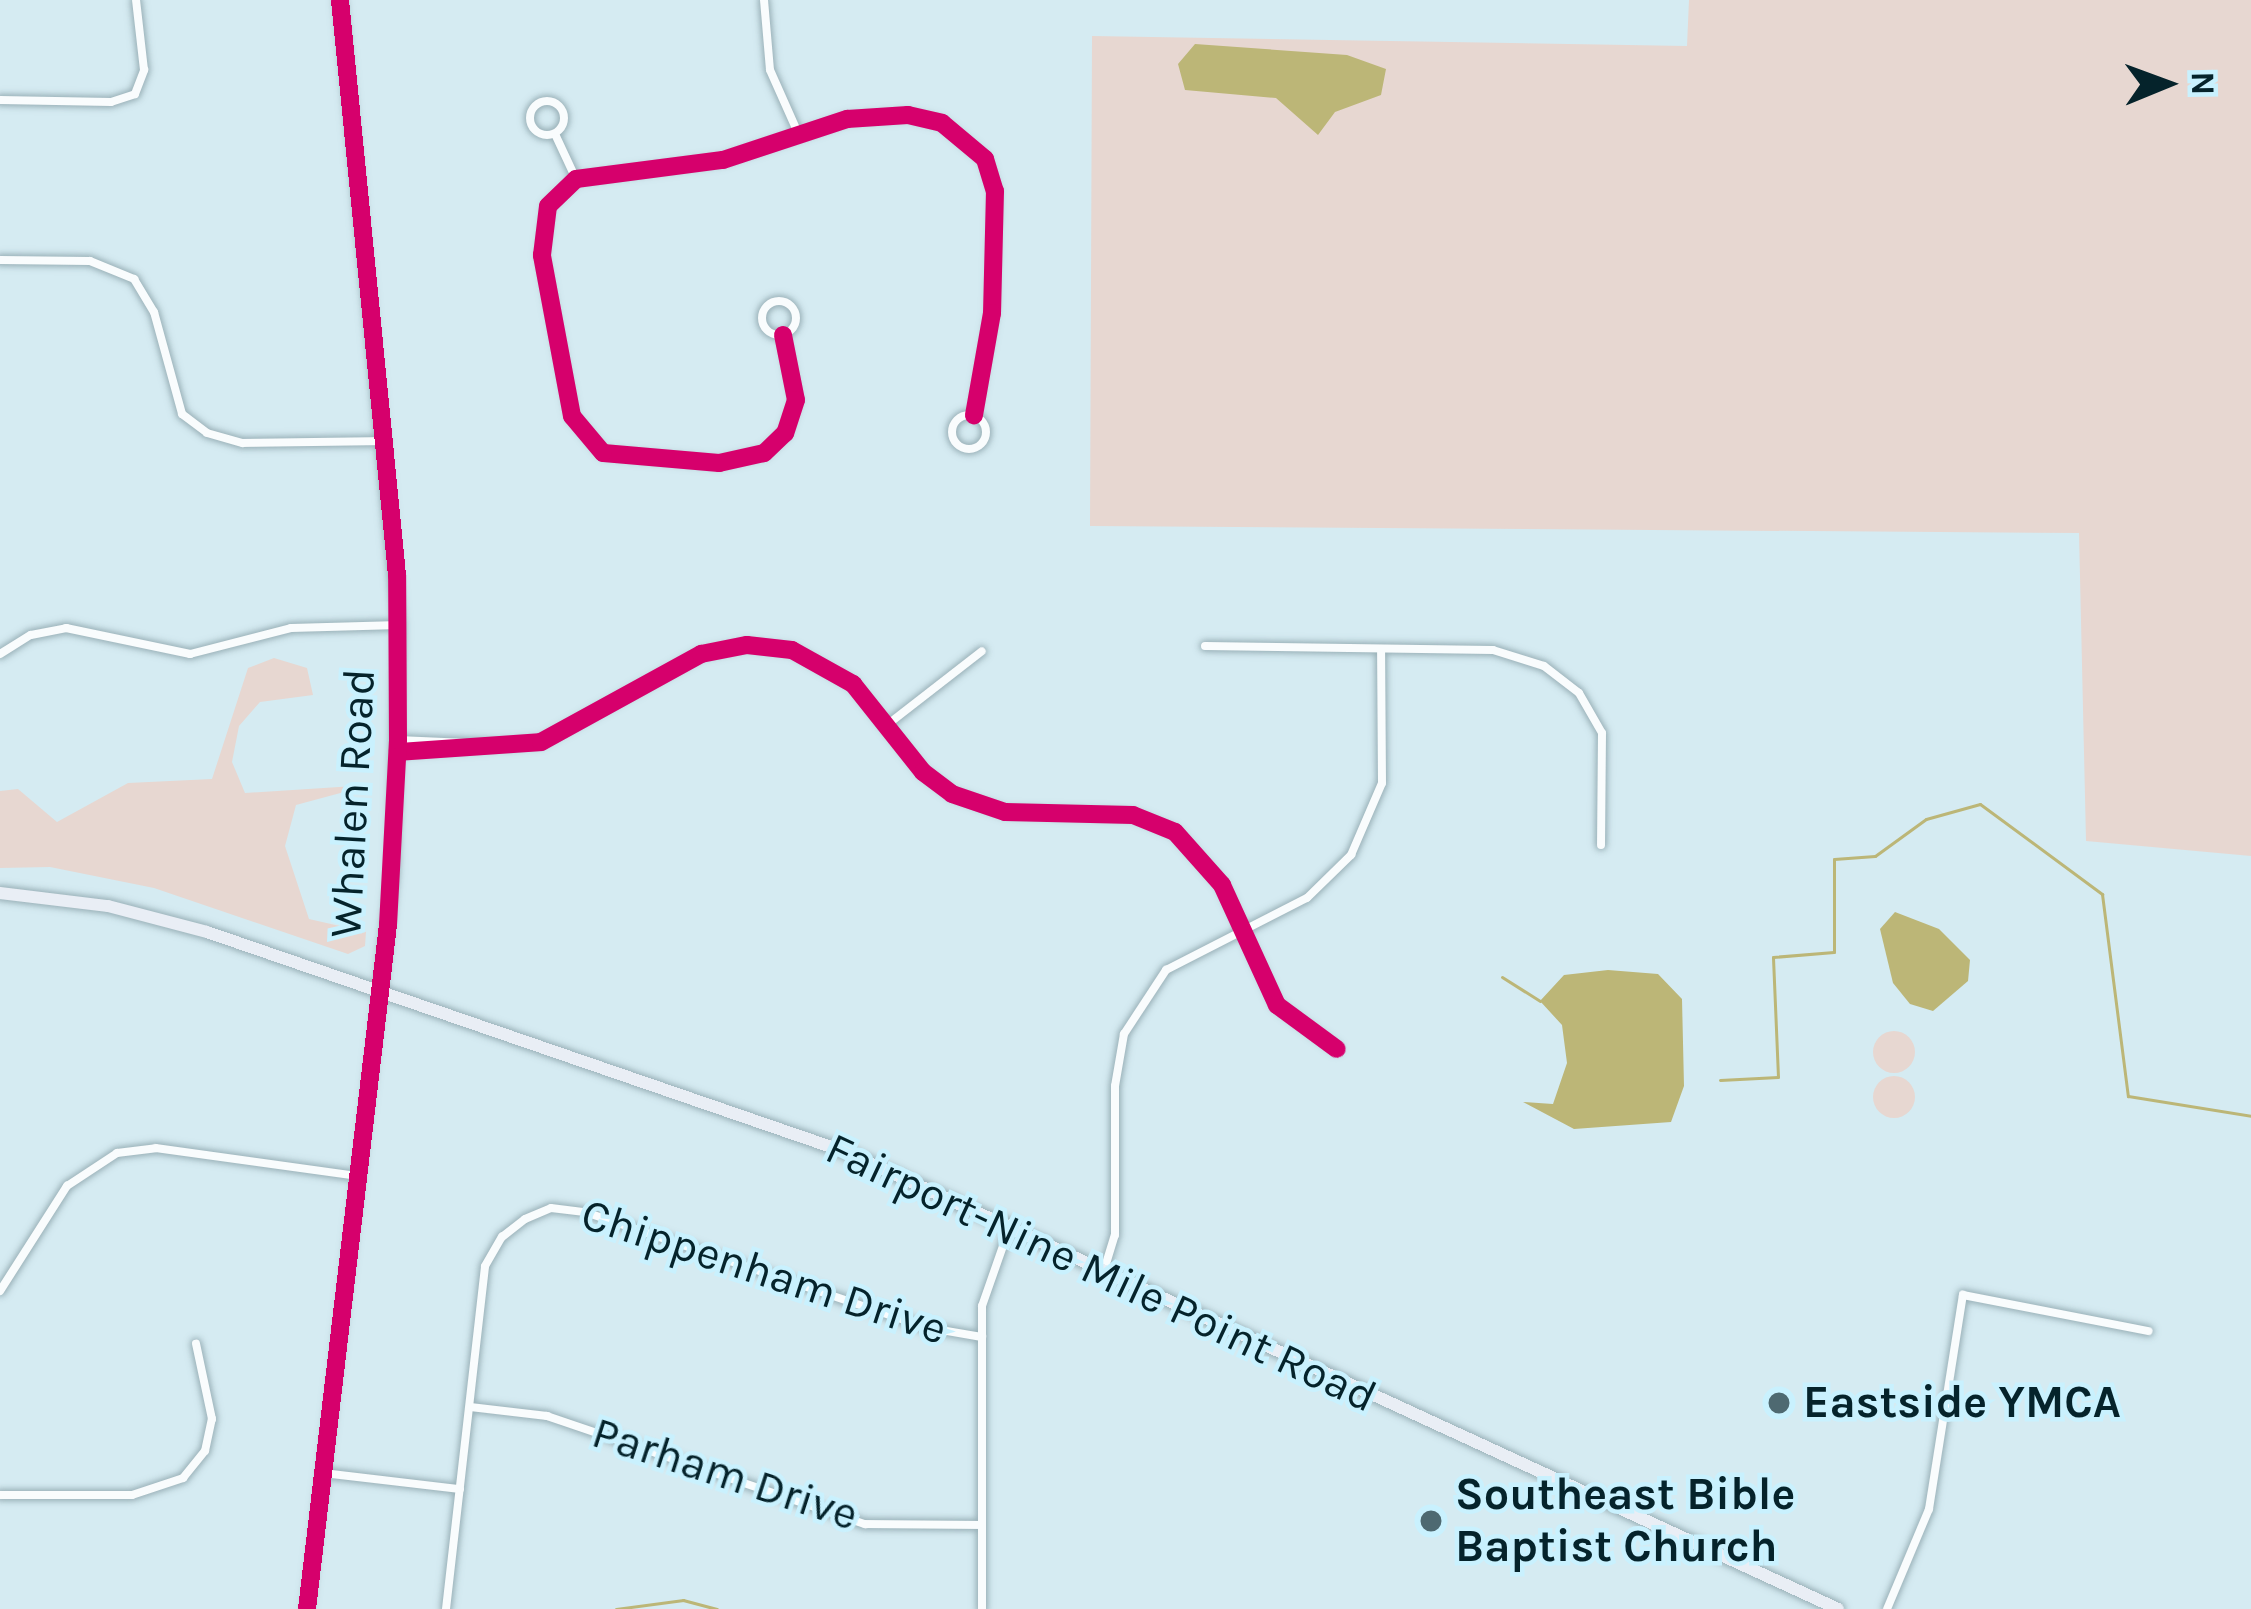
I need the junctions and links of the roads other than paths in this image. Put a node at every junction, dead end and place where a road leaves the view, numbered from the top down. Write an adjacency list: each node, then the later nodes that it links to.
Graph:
1 (136, 0): 4 (street)
2 (340, 0): 11 (street, Whalen Road)
3 (764, 0): 6 (street)
4 (0, 100)
5 (555, 134): 5 (street); 7 (street)
6 (799, 135): 7 (street); 10 (street)
7 (576, 179): 9 (street)
8 (0, 260): 11 (street)
9 (783, 335): 9 (street)
10 (974, 415): 10 (street)
11 (385, 441): 12 (street, Whalen Road)
12 (399, 625): 16 (street); 18 (street, Whalen Road)
13 (1205, 646): 14 (street)
14 (1381, 650): 19 (street); 21 (street)
15 (982, 651): 17 (street)
16 (0, 654)
17 (887, 725): 18 (street); 21 (street)
18 (398, 746): 22 (street, Whalen Road)
19 (1601, 845)
20 (0, 892): 22 (main road, Fairport-Nine Mile Point Road)
21 (1242, 931): 23 (street); 26 (street)
22 (380, 991): 24 (street, Whalen Road); 25 (main road, Fairport-Nine Mile Point Road)
23 (1336, 1048)
24 (358, 1175): 27 (street); 32 (street, Whalen Road)
25 (1011, 1222): 26 (main road, Fairport-Nine Mile Point Road); 29 (street)
26 (1105, 1267): 39 (main road, Fairport-Nine Mile Point Road)
27 (0, 1291)
28 (2149, 1331): 40 (street)
29 (982, 1337): 31 (street, Chippenham Drive); 35 (street)
30 (196, 1344): 34 (street)
31 (470, 1407): 33 (street, Chippenham Drive); 35 (street, Parham Drive)
32 (322, 1473): 33 (street); 36 (street, Whalen Road)
33 (460, 1489): 37 (street, Chippenham Drive)
34 (0, 1495)
35 (981, 1525): 38 (street)
36 (308, 1609)
37 (446, 1609)
38 (982, 1609)
39 (1838, 1609)
40 (1887, 1609)

